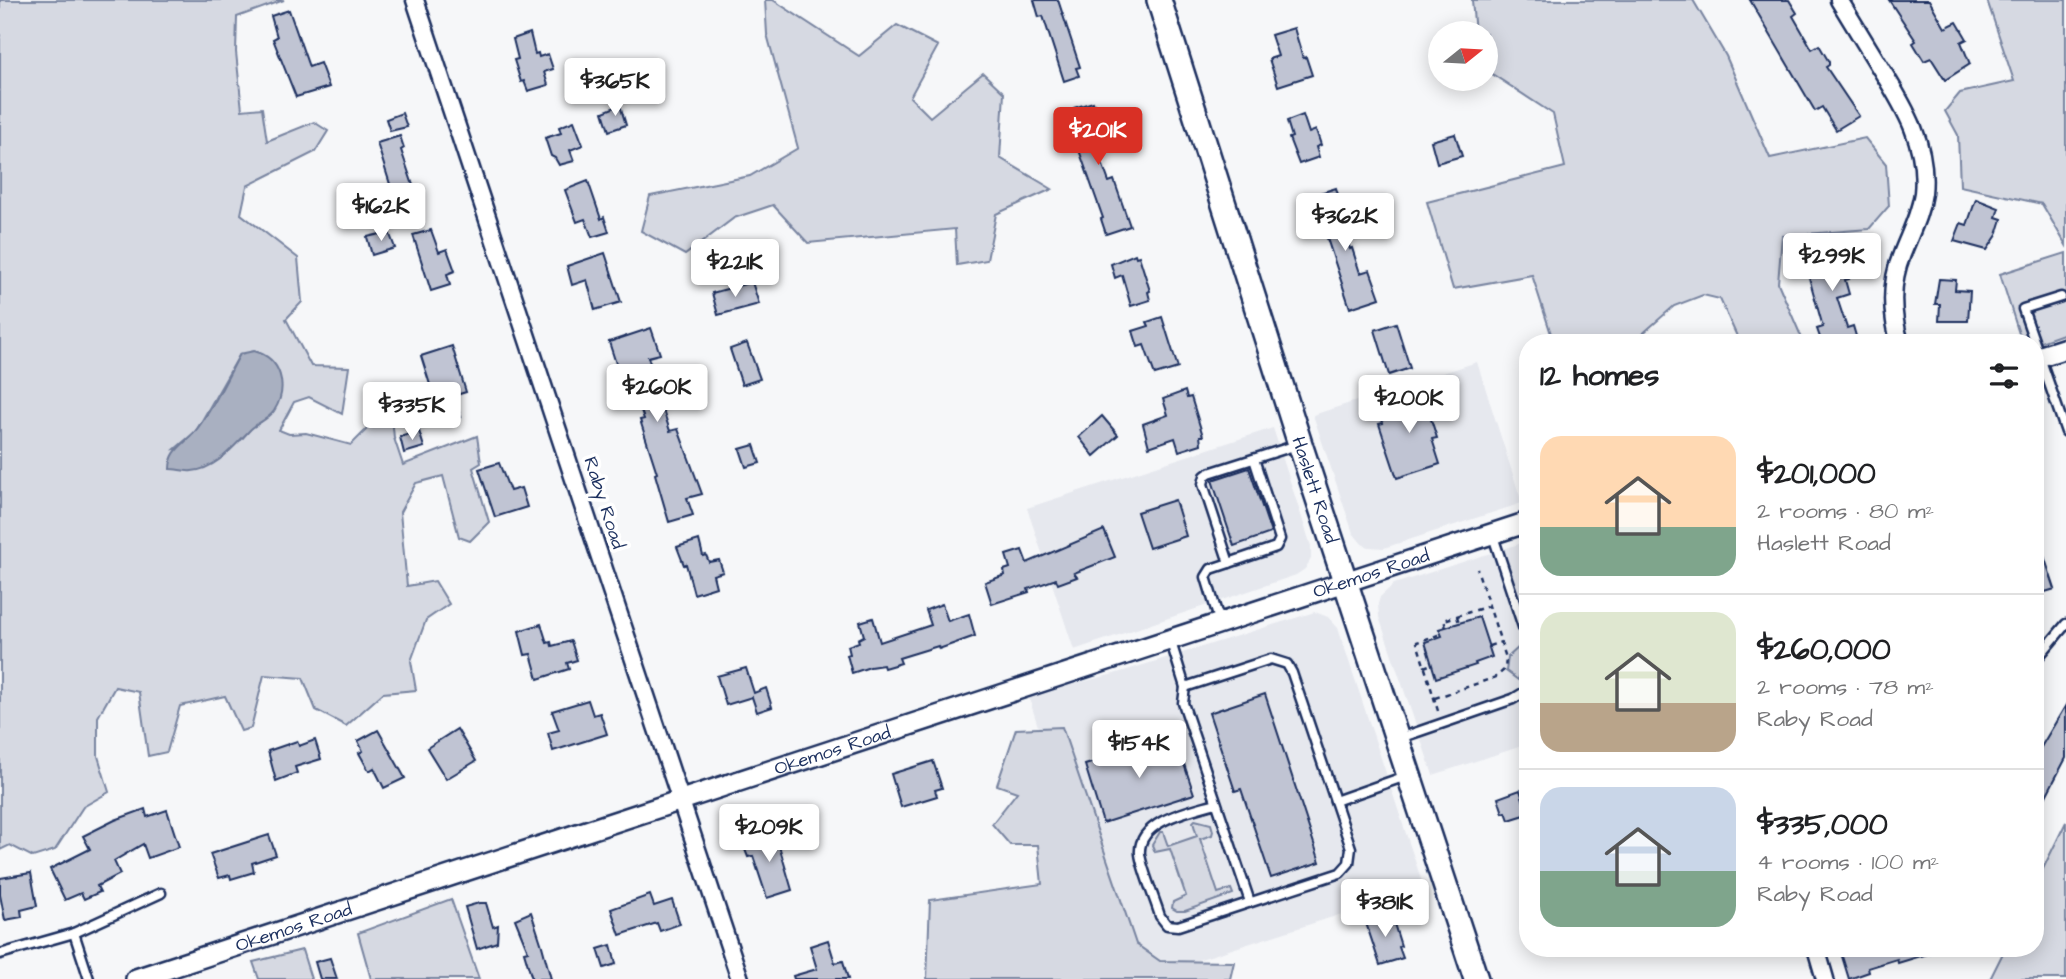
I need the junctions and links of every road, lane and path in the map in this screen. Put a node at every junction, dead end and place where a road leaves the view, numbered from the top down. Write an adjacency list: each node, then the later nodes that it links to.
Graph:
1 (415, 0): 38 (street, Raby Road)
2 (1158, 0): 11 (main road, Haslett Road)
3 (1839, 0): 5 (street)
4 (2061, 297): 6 (lane)
5 (1898, 334)
6 (2031, 334)
7 (2066, 348): 8 (street)
8 (2044, 355)
9 (2044, 373): 10 (lane)
10 (2066, 432)
11 (1300, 444): 12 (lane); 19 (main road, Haslett Road)
12 (1254, 459): 16 (lane); 17 (lane)
13 (1519, 525): 15 (street, Okemos Road)
14 (1230, 532): 16 (lane)
15 (1492, 533): 19 (street, Okemos Road); 21 (lane)
16 (1220, 535): 17 (lane)
17 (1229, 563): 23 (lane)
18 (1477, 569): 20 (path)
19 (1345, 582): 23 (street, Okemos Road); 36 (main road, Haslett Road)
20 (1489, 606): 22 (path); 29 (path)
21 (1519, 615)
22 (1457, 616): 24 (path); 26 (path)
23 (1220, 623): 28 (street, Okemos Road)
24 (1459, 623)
25 (2066, 624): 31 (lane)
26 (1446, 627)
27 (1441, 634): 33 (path)
28 (1170, 639): 34 (lane); 38 (street, Okemos Road)
29 (1501, 642): 30 (path); 33 (path)
30 (1489, 646)
31 (2044, 650)
32 (1432, 664): 33 (path)
33 (1424, 667)
34 (1185, 687): 39 (lane); 40 (lane)
35 (1519, 695): 36 (lane)
36 (1397, 739): 37 (main road, Haslett Road)
37 (1409, 775): 39 (lane); 49 (main road, Haslett Road)
38 (680, 799): 47 (street, Okemos Road); 48 (street, Raby Road)
39 (1335, 801): 42 (lane)
40 (1216, 803): 42 (lane); 42 (lane)
41 (160, 893): 43 (lane)
42 (1250, 902)
43 (74, 933): 44 (lane); 46 (lane)
44 (0, 954)
45 (1819, 957): 50 (street)
46 (89, 979)
47 (136, 979)
48 (740, 979)
49 (1476, 979)
50 (1825, 979)

